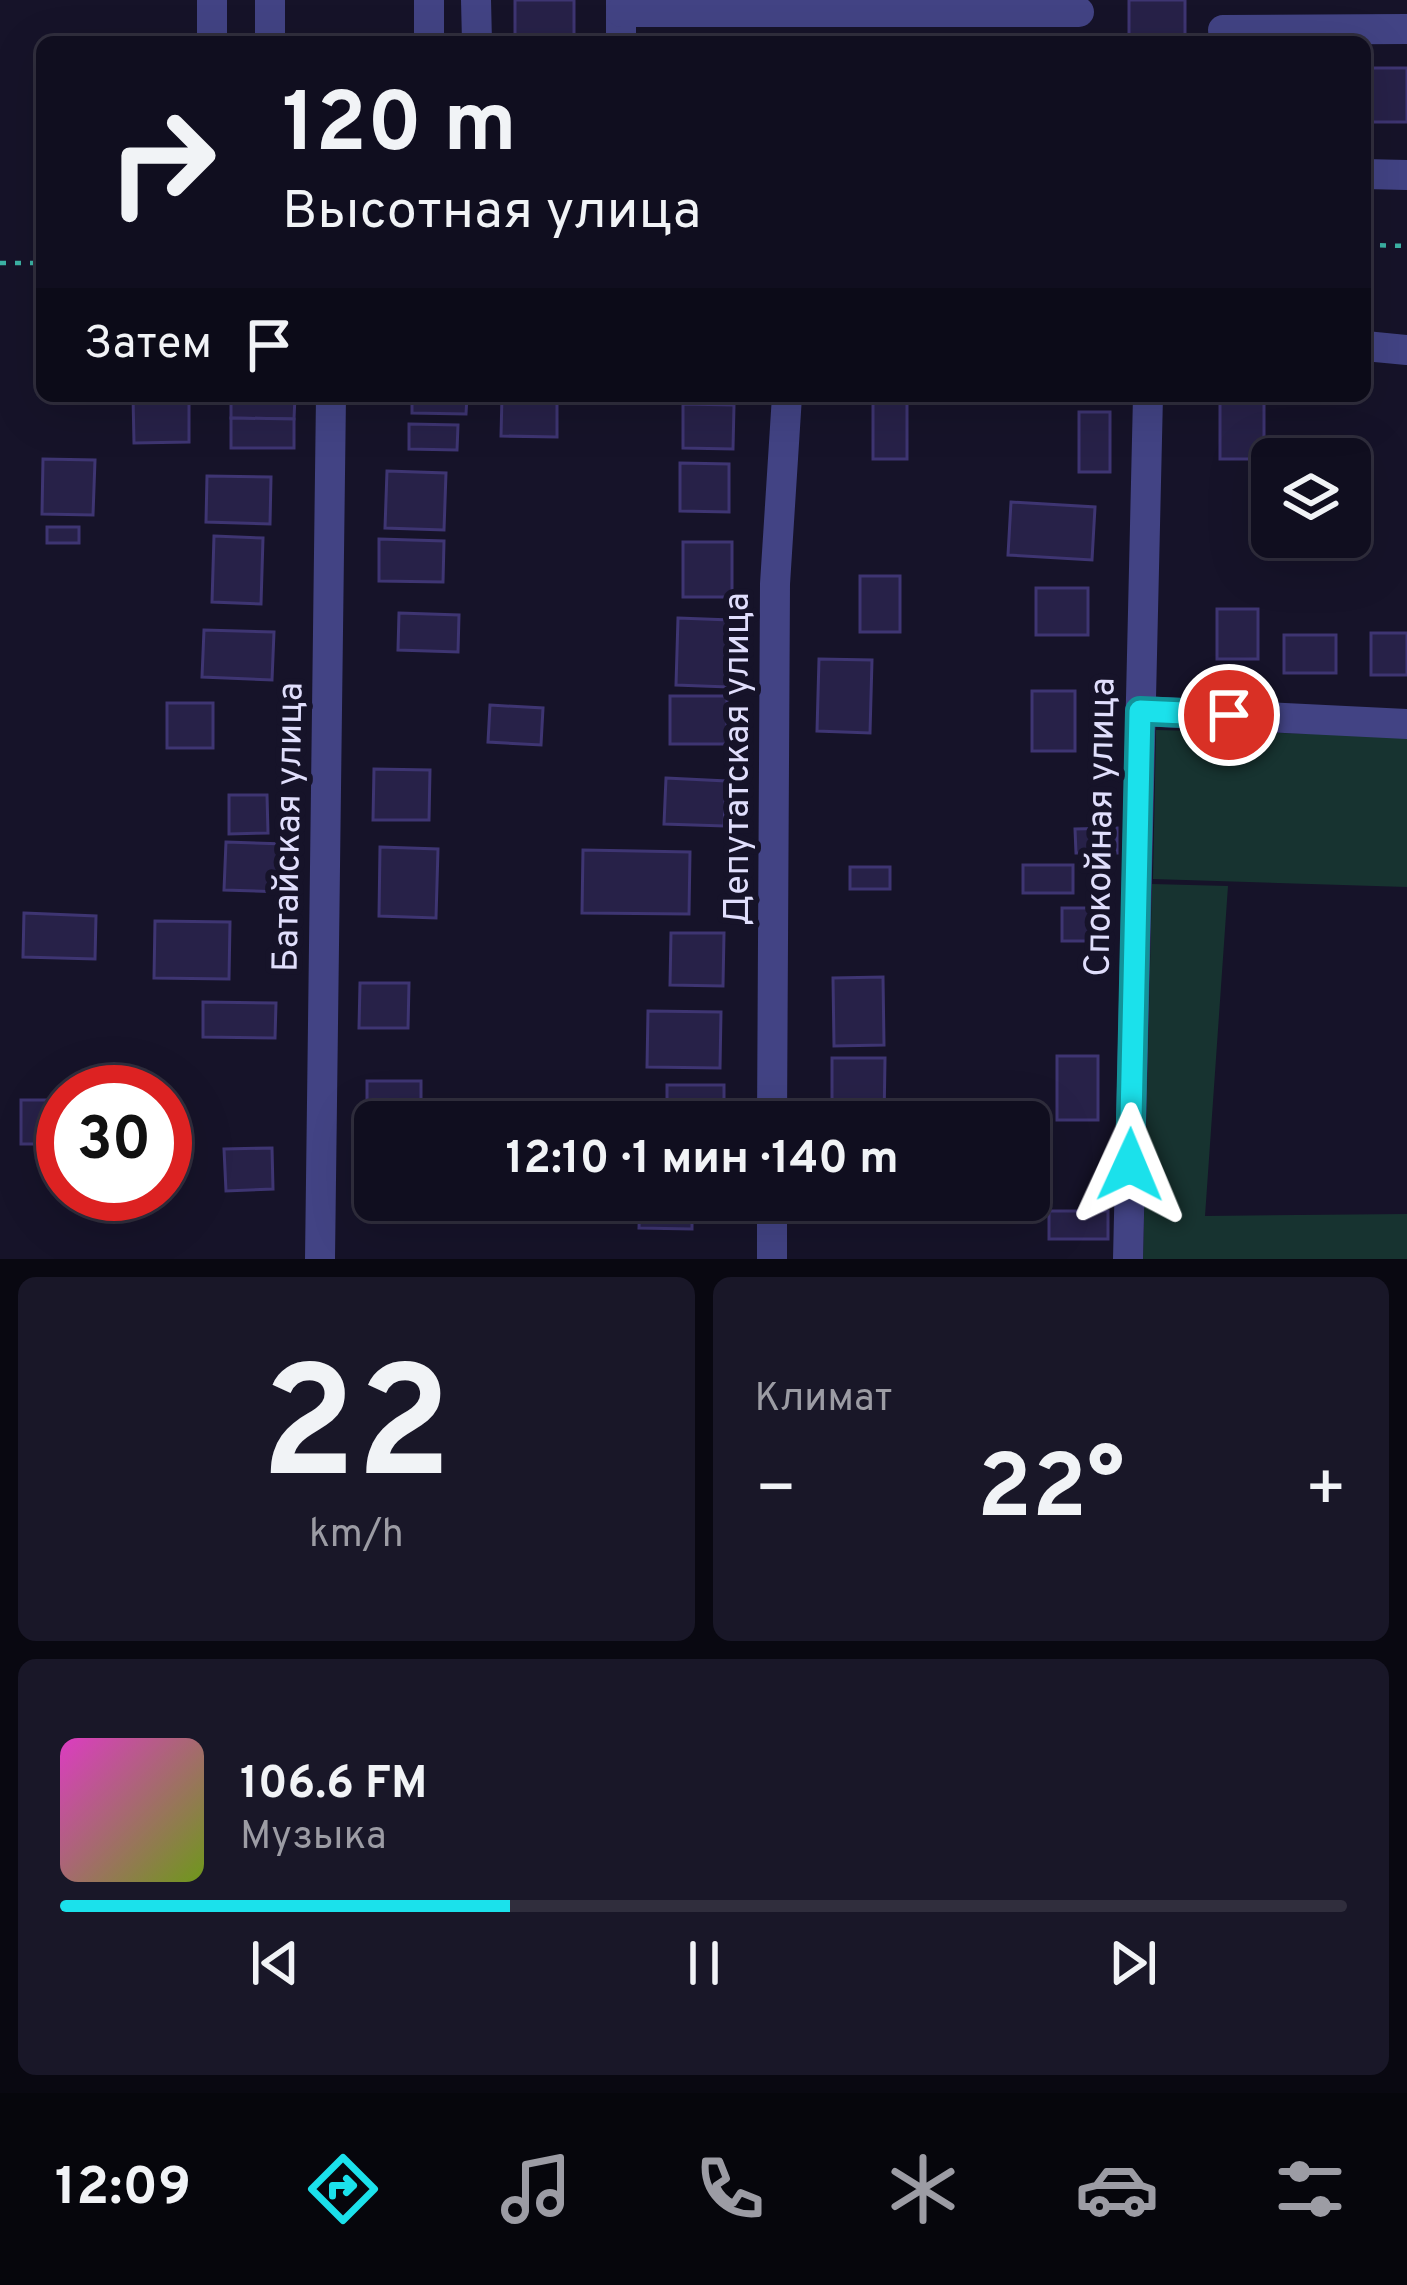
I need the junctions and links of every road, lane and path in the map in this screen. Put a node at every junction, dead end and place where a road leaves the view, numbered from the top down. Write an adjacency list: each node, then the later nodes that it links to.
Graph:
1 (212, 0): 9 (street)
2 (270, 0): 10 (street)
3 (429, 0): 11 (street)
4 (476, 0): 12 (street)
5 (621, 18): 6 (street)
6 (1079, 18)
7 (1223, 24): 8 (street)
8 (1407, 29)
9 (212, 36)
10 (270, 36)
11 (429, 36)
12 (477, 36)
13 (1371, 174): 14 (street)
14 (1407, 175)
15 (1371, 245): 16 (path)
16 (1407, 246)
17 (0, 263): 18 (path)
18 (36, 263)
19 (1371, 347): 20 (street)
20 (1407, 350)
21 (331, 402): 28 (street, Батайская улица)
22 (787, 402): 26 (street, Депутатская улица)
23 (1148, 402): 24 (street, Спокойная улица)
24 (1140, 711): 25 (street); 30 (street, Спокойная улица)
25 (1407, 724)
26 (772, 1101)
27 (772, 1221): 29 (street)
28 (320, 1259)
29 (772, 1259)
30 (1128, 1259)

